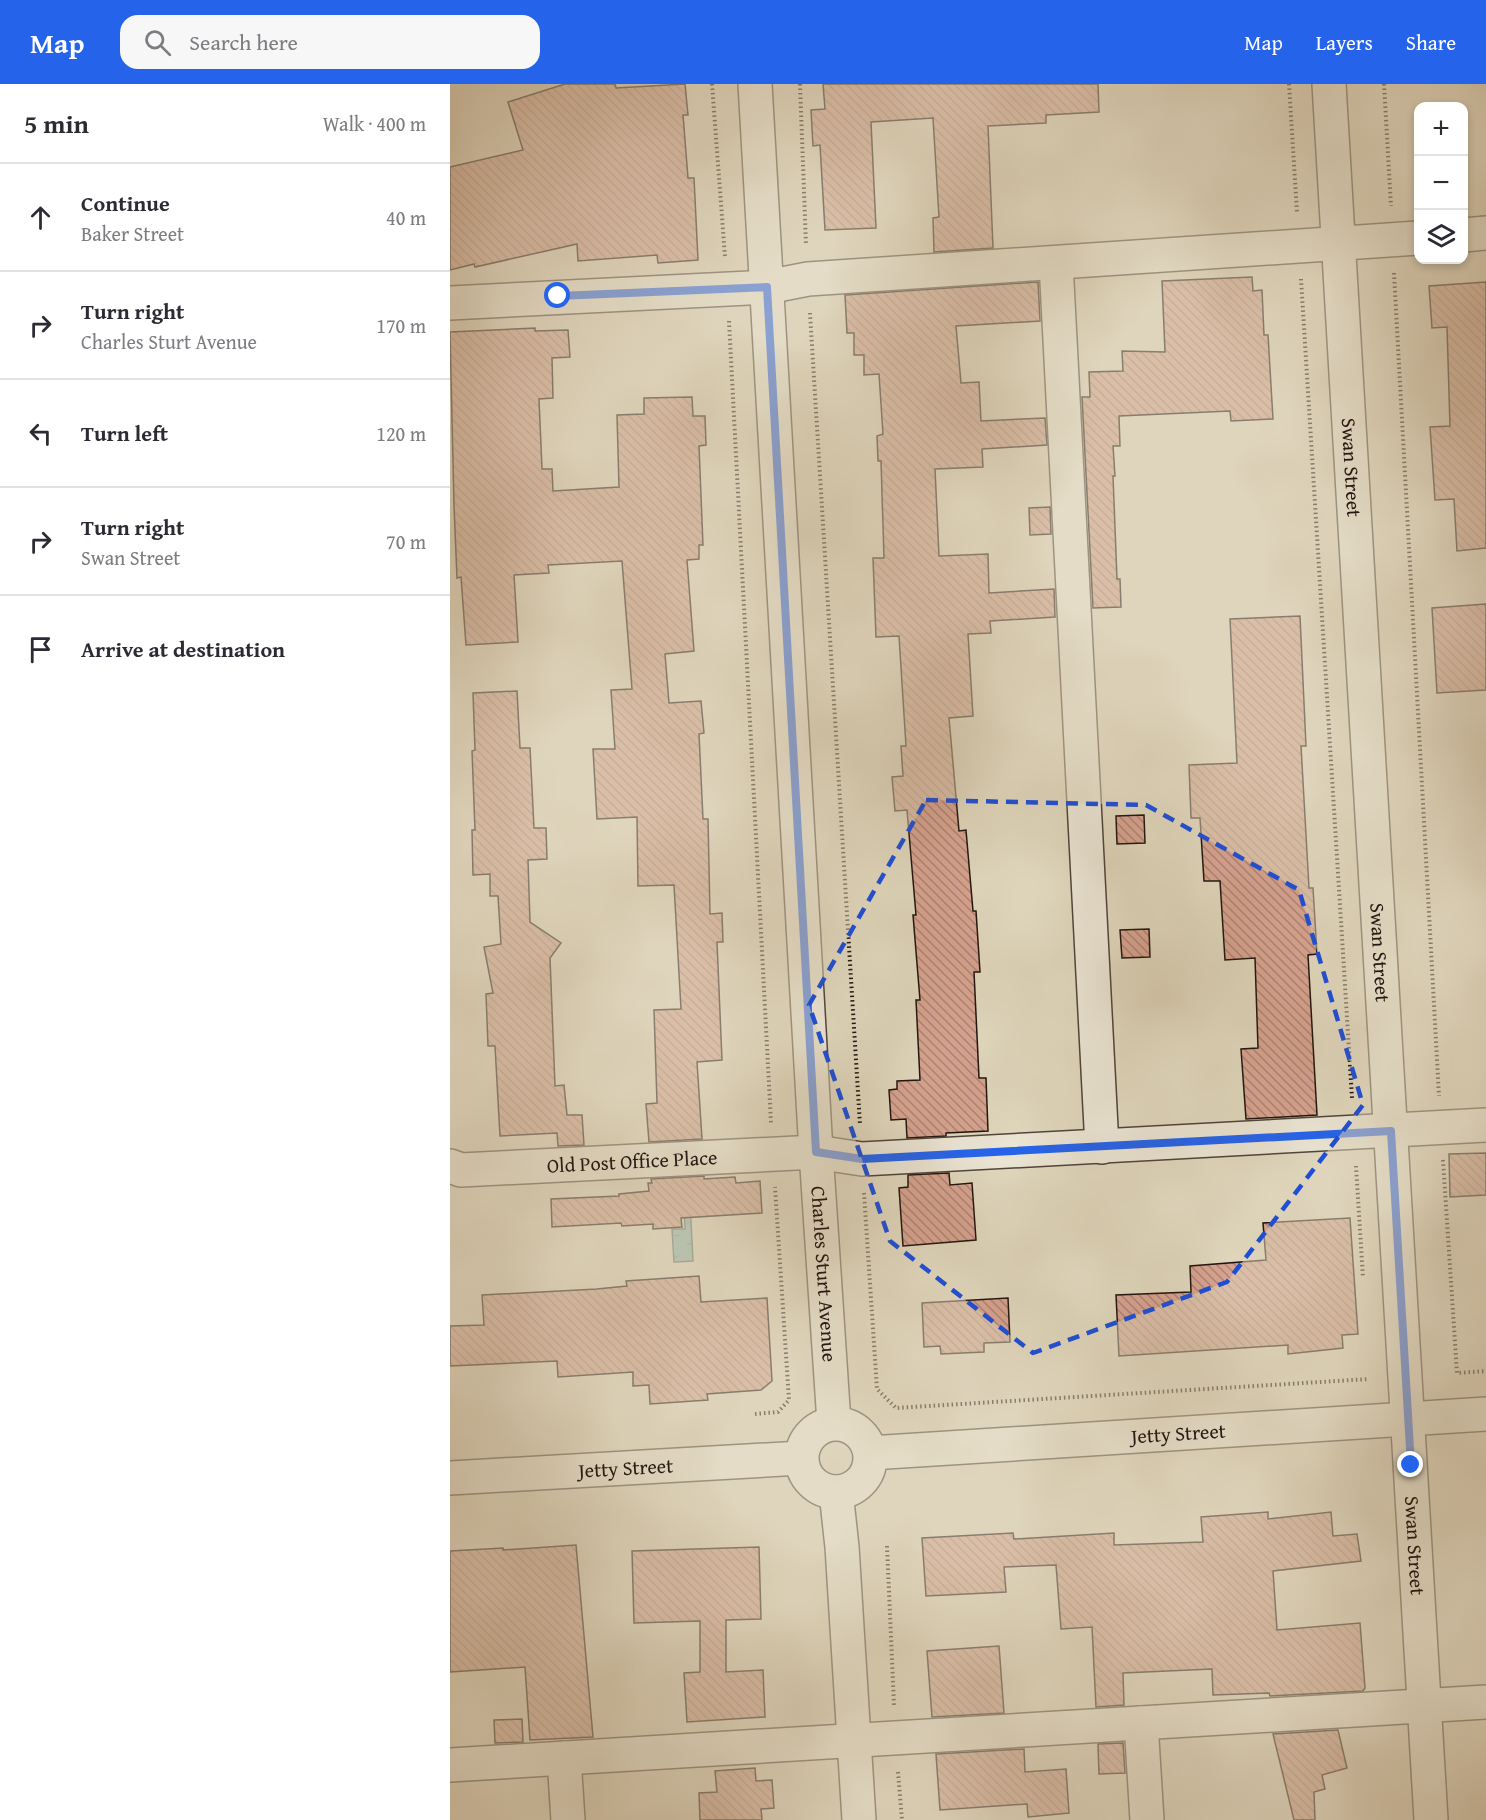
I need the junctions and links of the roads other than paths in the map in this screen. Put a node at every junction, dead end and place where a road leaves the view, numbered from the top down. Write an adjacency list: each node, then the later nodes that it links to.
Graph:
1 (755, 84): 8 (street, Charles Sturt Avenue)
2 (1329, 84): 6 (street, Swan Street)
3 (1486, 233): 4 (street)
4 (1468, 235)
5 (1406, 239): 6 (street)
6 (1338, 244): 7 (street); 11 (street, Swan Street)
7 (1056, 263): 8 (street); 12 (street)
8 (767, 287): 9 (street); 13 (street, Charles Sturt Avenue)
9 (450, 303)
10 (1486, 1125): 11 (street, Old Post Office Place)
11 (1391, 1131): 12 (street, Old Post Office Place); 16 (street, Swan Street)
12 (1102, 1147): 13 (street, Old Post Office Place)
13 (816, 1152): 14 (street, Old Post Office Place); 17 (street, Charles Sturt Avenue)
14 (450, 1166)
15 (1486, 1413): 16 (street, Jetty Street)
16 (1409, 1417): 18 (street, Jetty Street); 23 (street, Swan Street)
17 (834, 1423): 18 (street); 19 (street)
18 (870, 1453): 21 (street)
19 (801, 1458): 20 (street, Jetty Street); 21 (street)
20 (450, 1478)
21 (836, 1492): 25 (street)
22 (1486, 1702): 23 (street)
23 (1425, 1706): 24 (street); 31 (street, Swan Street)
24 (1141, 1723): 25 (street); 30 (street)
25 (855, 1740): 26 (street); 29 (street)
26 (564, 1758): 27 (street); 28 (street)
27 (450, 1765)
28 (568, 1820)
29 (859, 1820)
30 (1147, 1820)
31 (1431, 1820)

